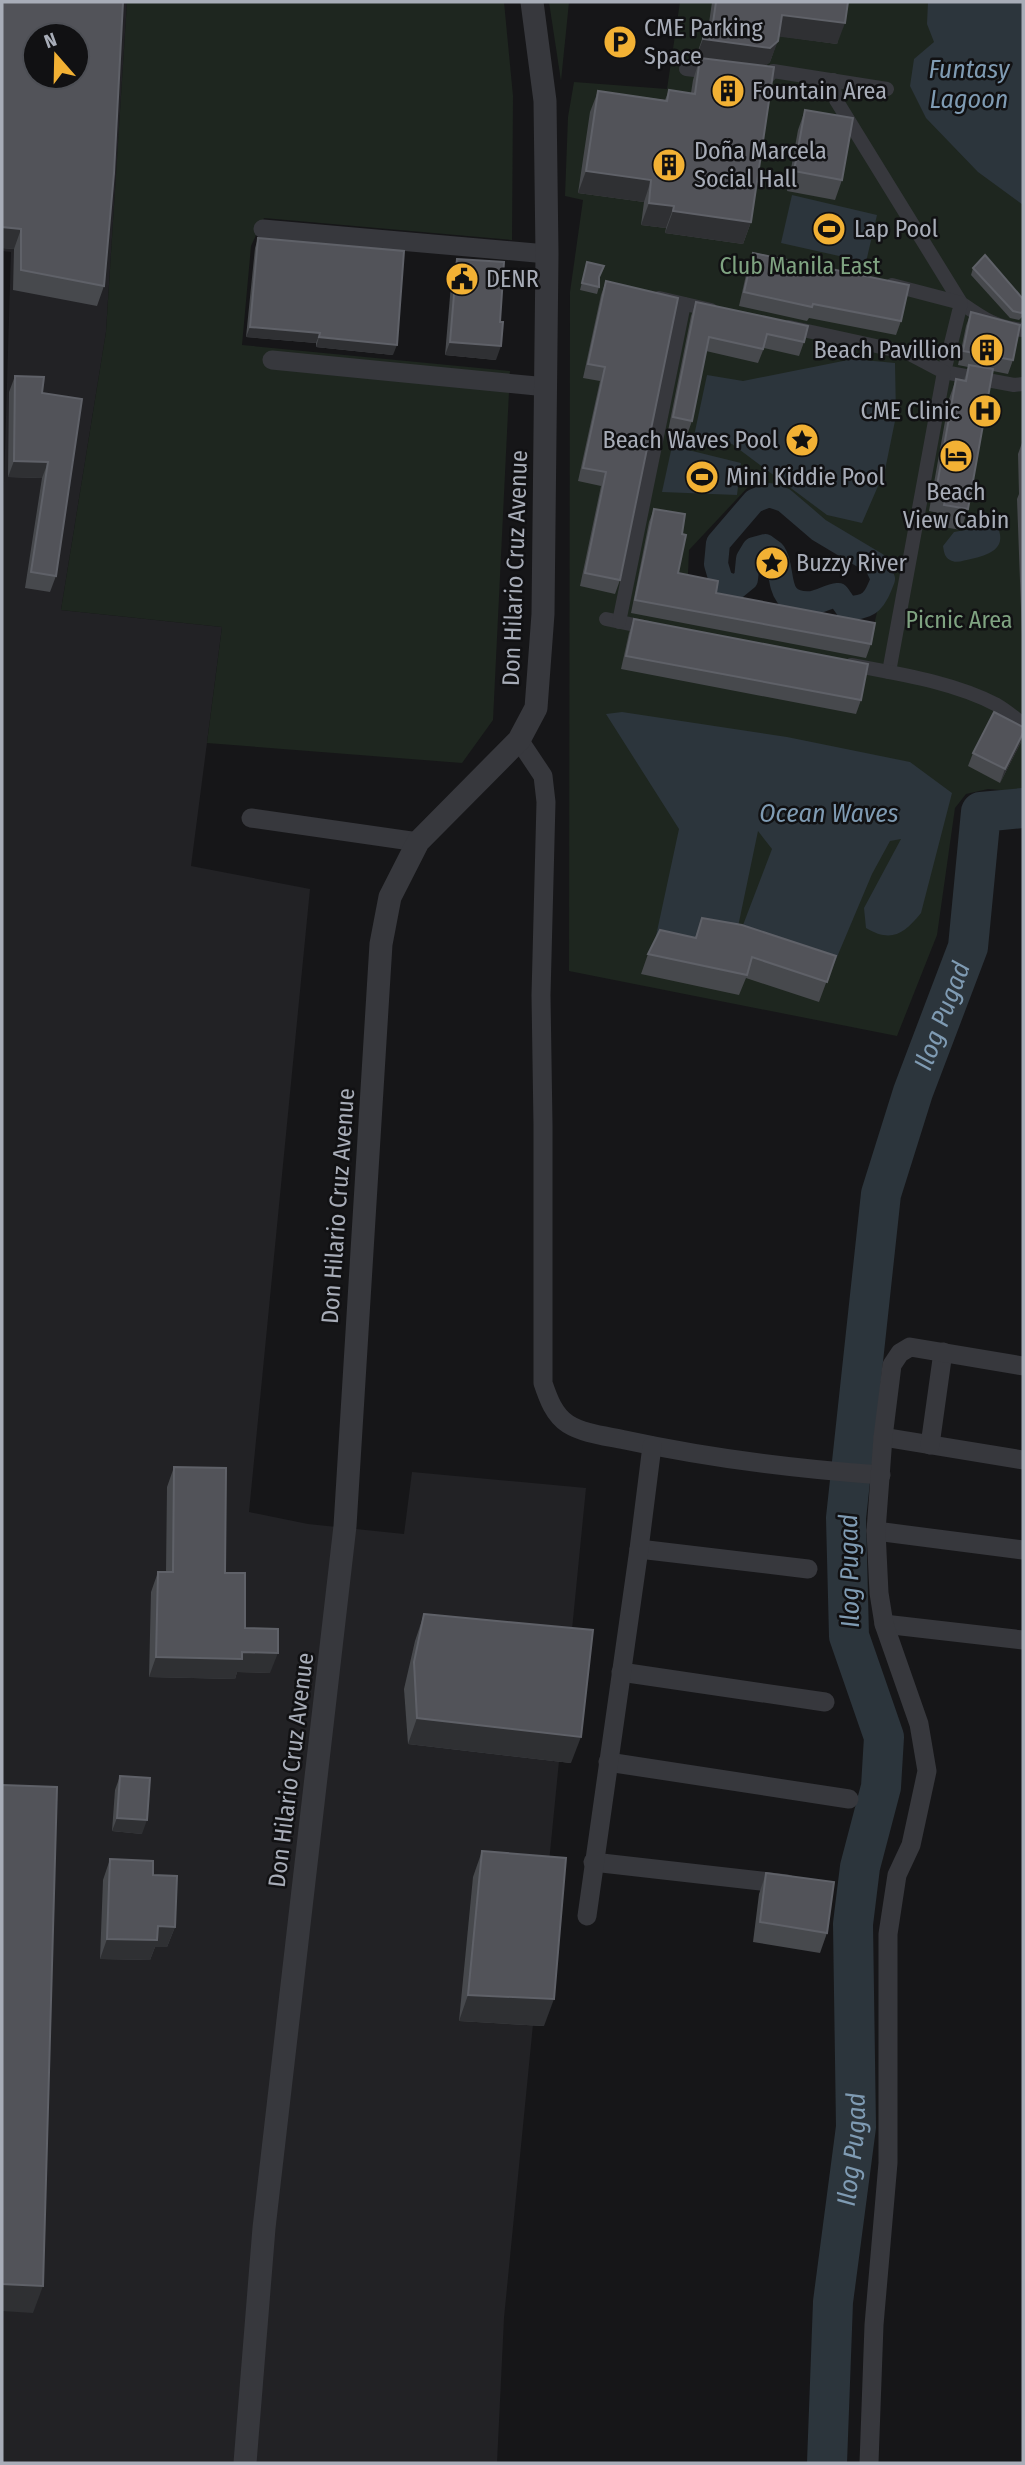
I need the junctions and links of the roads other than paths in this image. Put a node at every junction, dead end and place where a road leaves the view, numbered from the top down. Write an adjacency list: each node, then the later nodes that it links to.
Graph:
1 (532, 2): 6 (street, Don Hilario Cruz Avenue)
2 (686, 69): 3 (street)
3 (833, 80): 4 (street); 9 (street)
4 (887, 89)
5 (263, 229): 6 (street)
6 (547, 254): 17 (street, Don Hilario Cruz Avenue)
7 (872, 280): 9 (street)
8 (645, 295): 10 (street)
9 (961, 303): 13 (street); 15 (street)
10 (684, 304): 11 (street); 18 (street)
11 (729, 314)
12 (780, 325): 15 (street)
13 (1023, 330)
14 (272, 360): 17 (street)
15 (944, 372): 16 (street); 20 (street)
16 (1023, 384)
17 (547, 387): 22 (street, Don Hilario Cruz Avenue)
18 (660, 630)
19 (835, 662): 20 (street)
20 (888, 672): 21 (street)
21 (1023, 724)
22 (519, 740): 24 (street, Don Hilario Cruz Avenue); 29 (street)
23 (251, 818): 24 (street)
24 (418, 842): 45 (street, Don Hilario Cruz Avenue)
25 (943, 1352): 26 (street); 27 (street); 28 (street)
26 (1023, 1366)
27 (883, 1437): 28 (street); 31 (street)
28 (930, 1445): 30 (street)
29 (652, 1446): 31 (street); 33 (street)
30 (1023, 1460)
31 (881, 1475): 32 (street)
32 (876, 1531): 34 (street); 36 (street)
33 (639, 1549): 35 (street); 38 (street)
34 (1023, 1550)
35 (808, 1569)
36 (884, 1623): 37 (street); 46 (street)
37 (1023, 1640)
38 (621, 1672): 39 (street); 40 (street)
39 (825, 1702)
40 (608, 1762): 41 (street); 42 (street)
41 (849, 1799)
42 (593, 1862): 43 (street); 44 (street)
43 (792, 1885)
44 (587, 1916)
45 (245, 2463)
46 (869, 2463)

